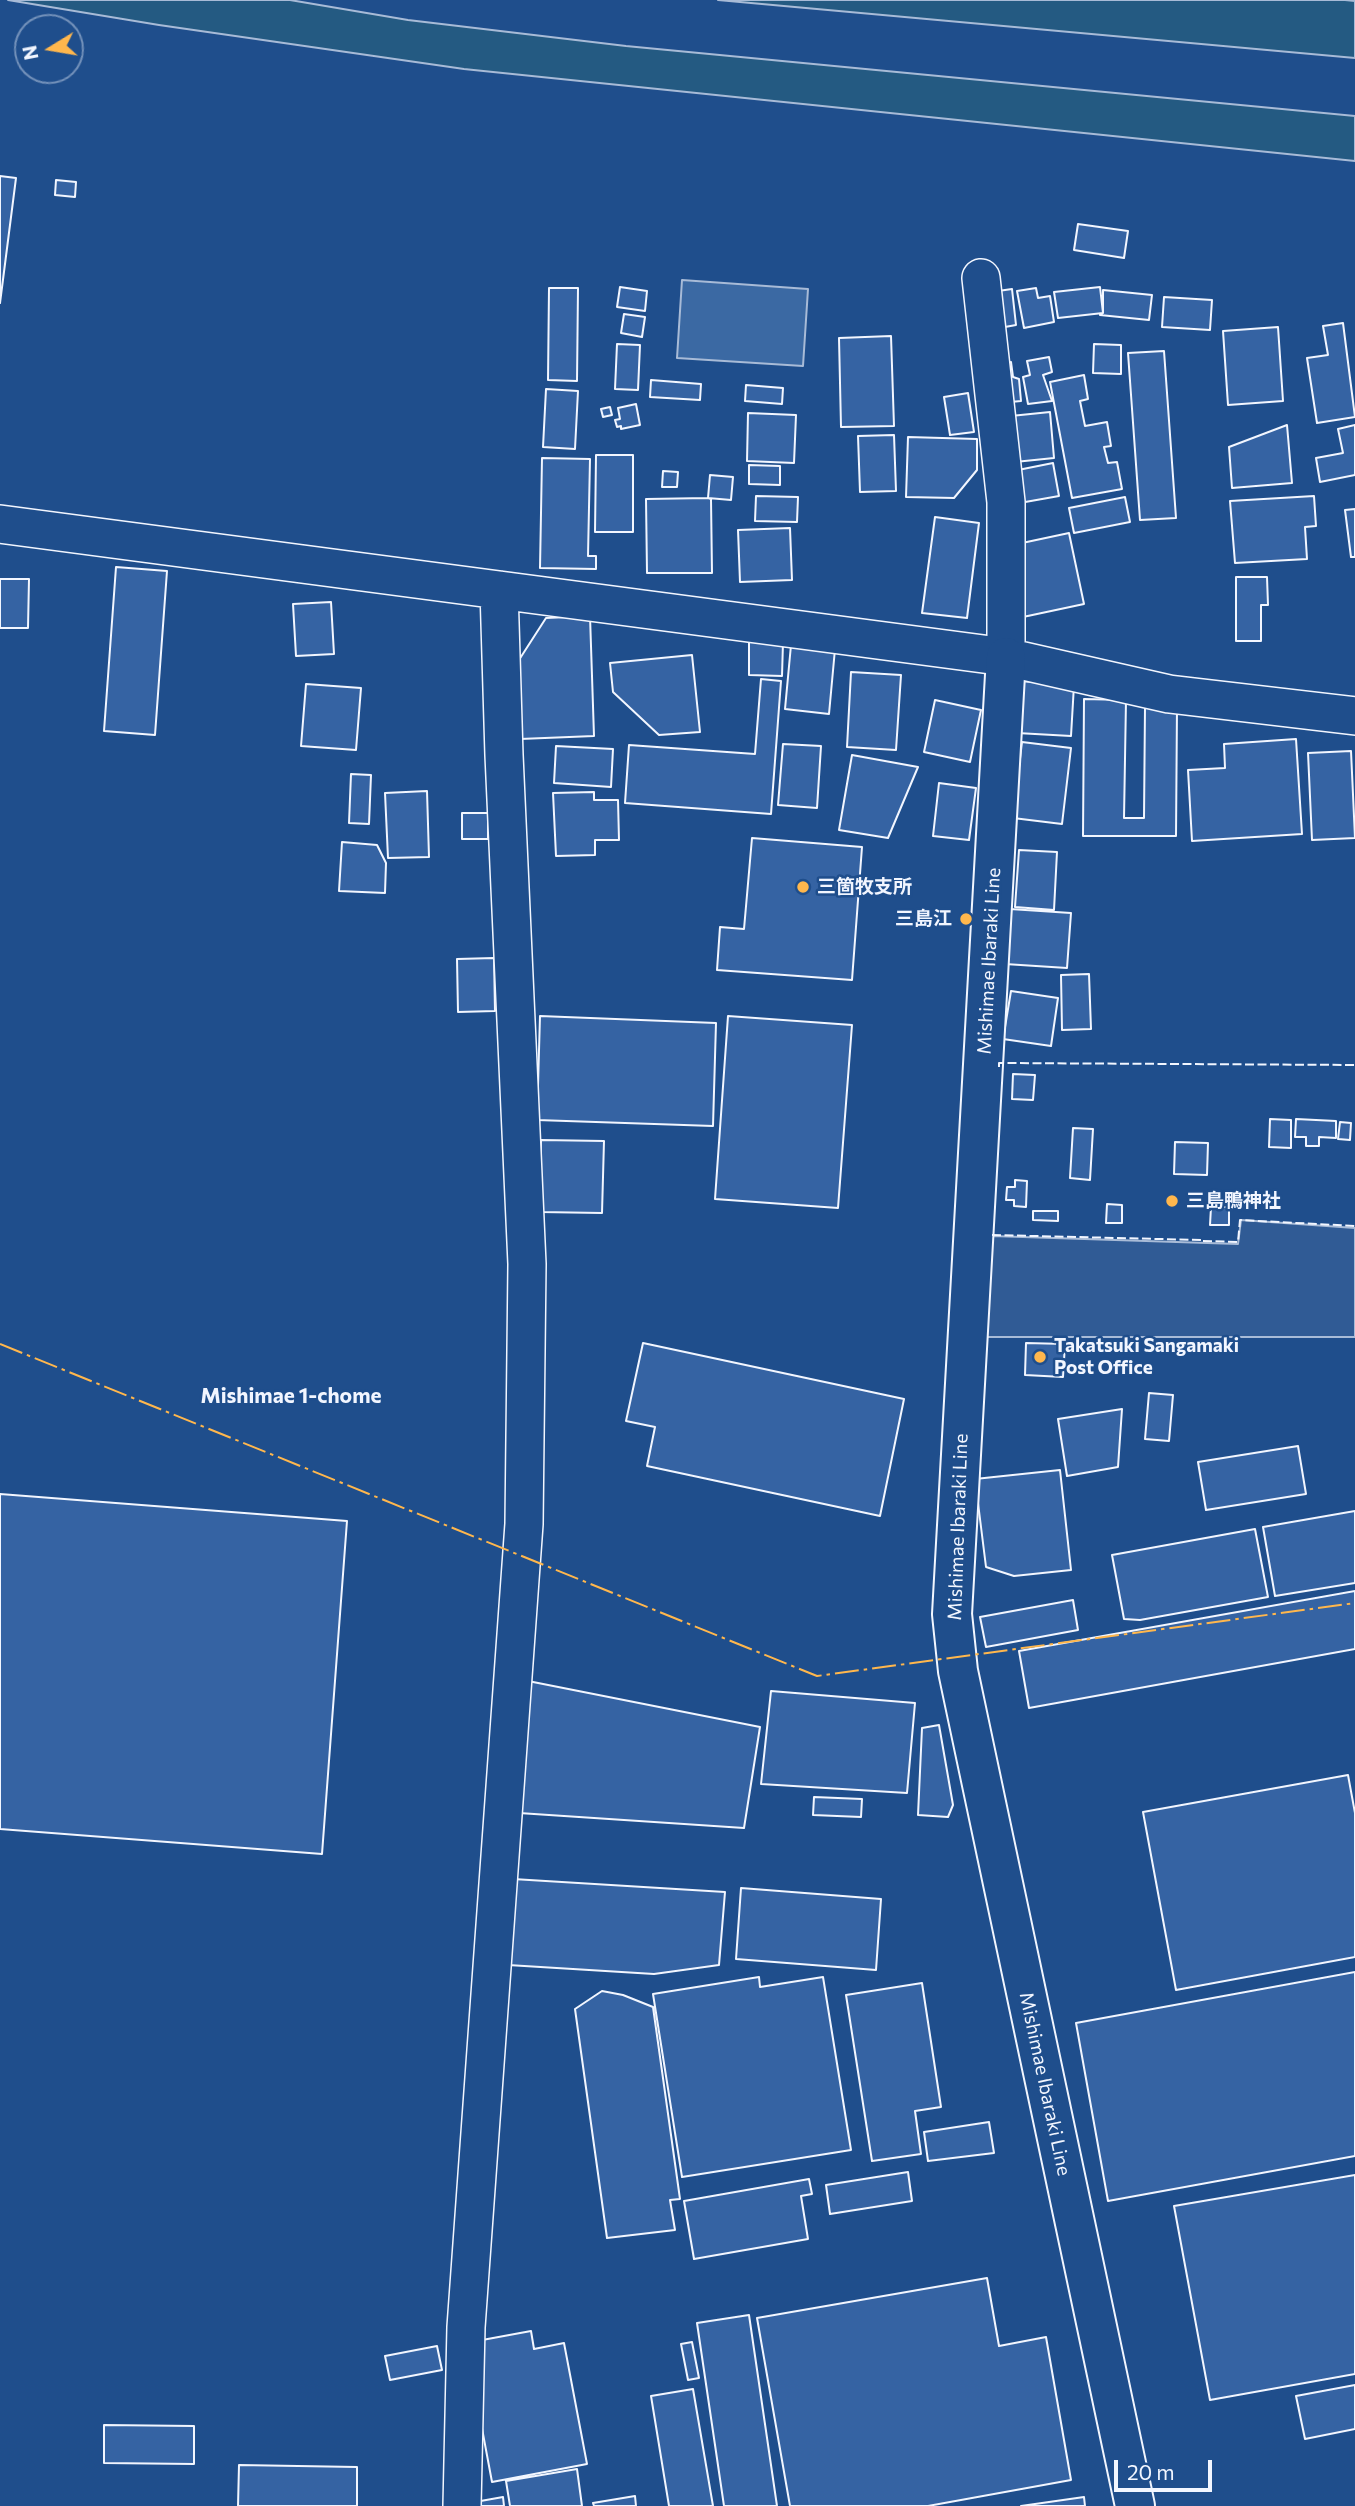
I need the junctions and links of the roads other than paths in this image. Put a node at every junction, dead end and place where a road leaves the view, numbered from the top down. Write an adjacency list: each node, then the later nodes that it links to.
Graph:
1 (981, 278): 4 (street)
2 (0, 524): 3 (street)
3 (499, 590): 4 (street); 6 (street)
4 (1006, 657): 5 (street); 7 (main road, Mishimae Ibaraki Line)
5 (1355, 716)
6 (462, 2506)
7 (1135, 2506)

